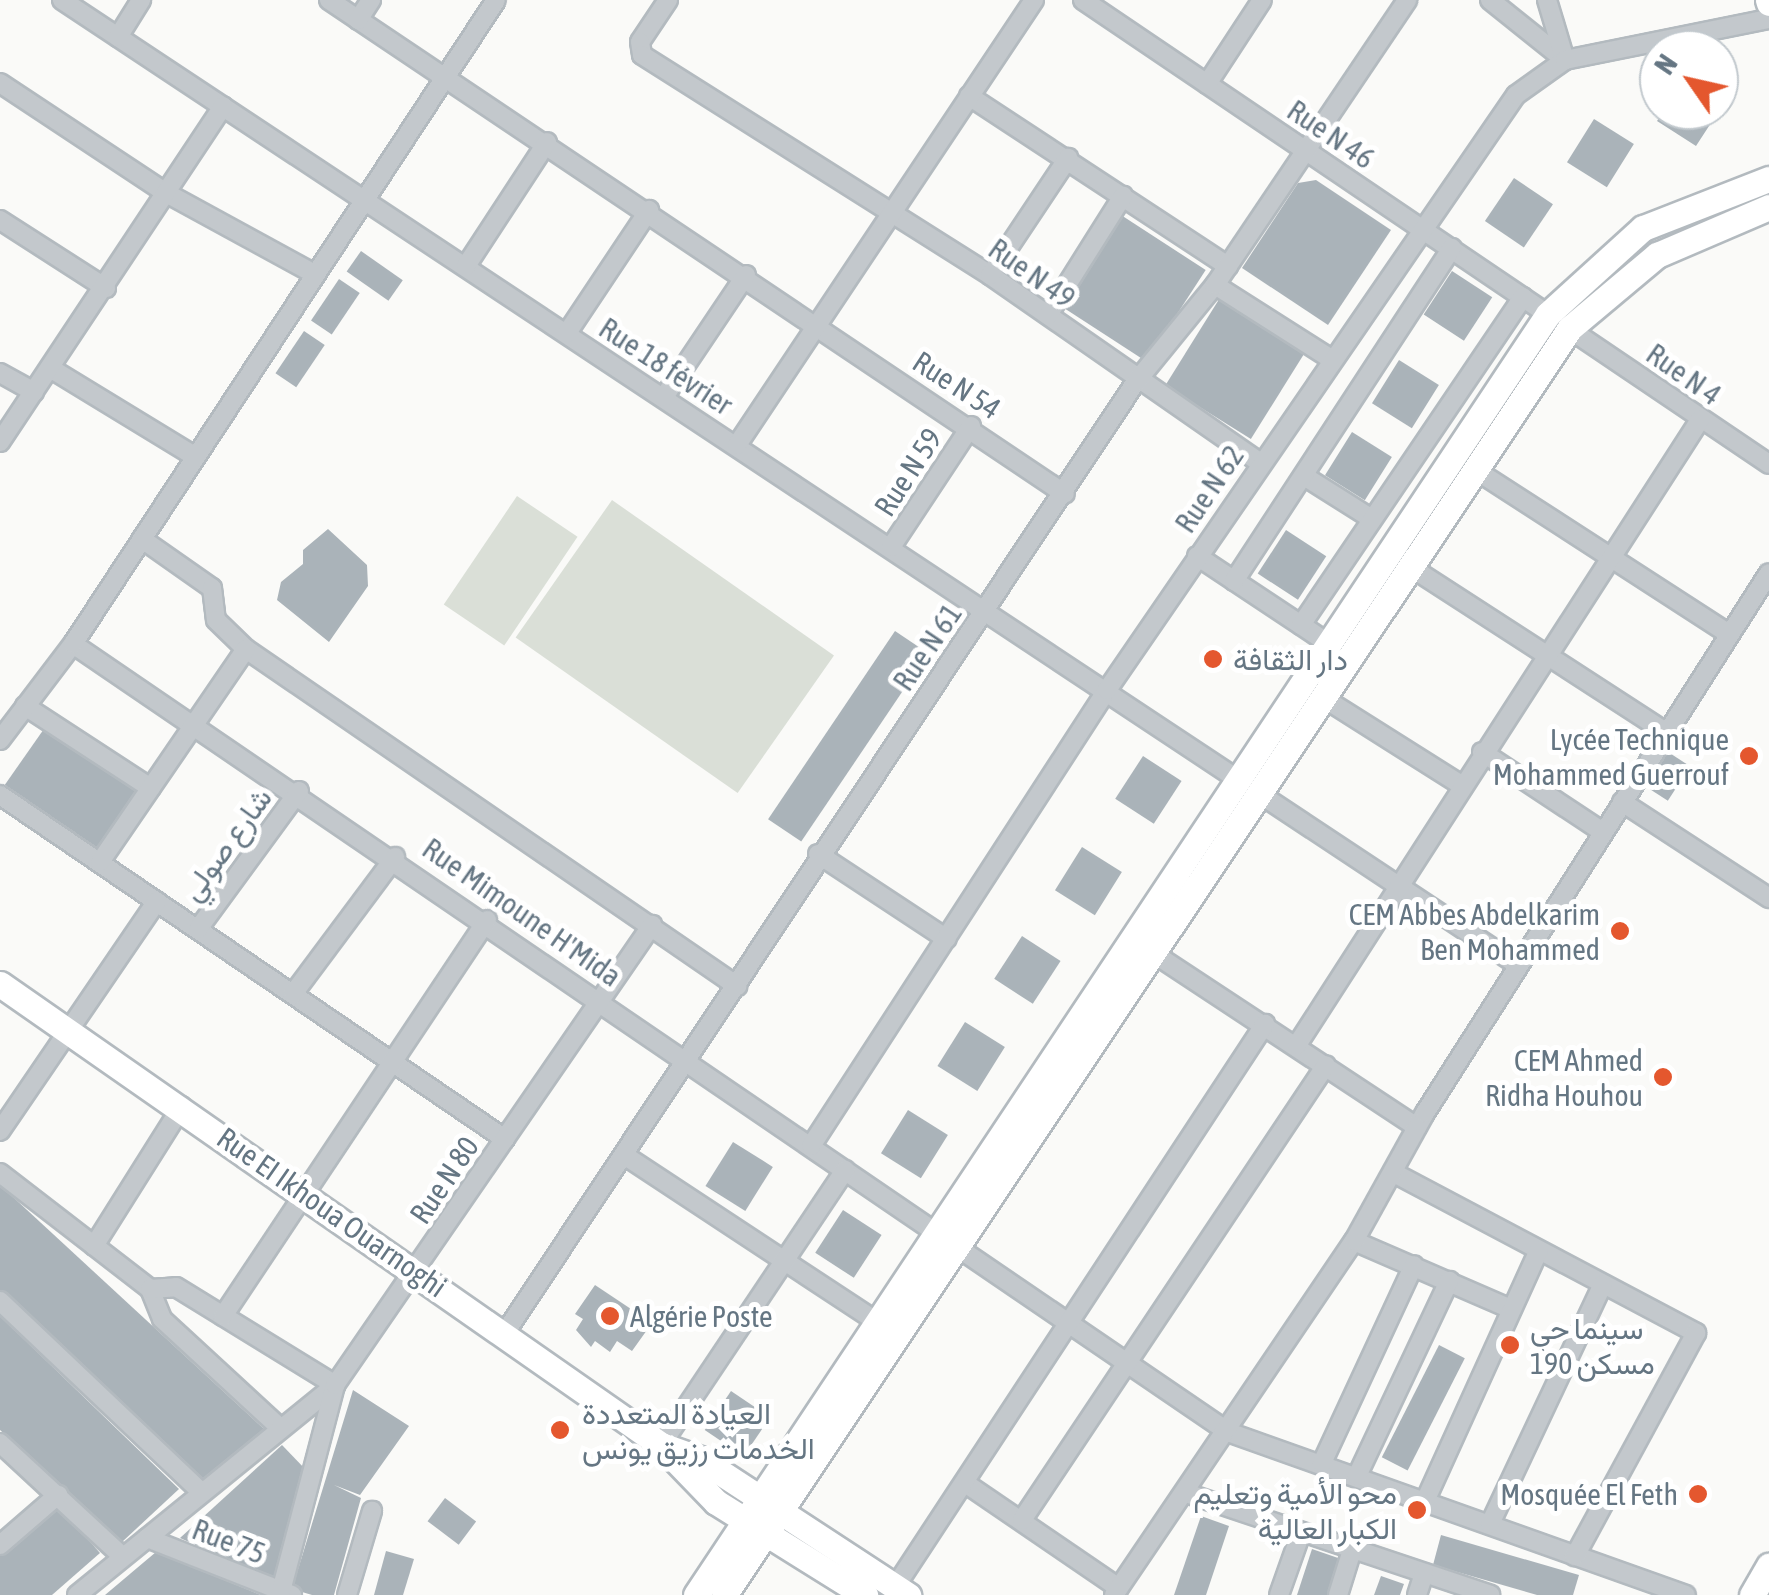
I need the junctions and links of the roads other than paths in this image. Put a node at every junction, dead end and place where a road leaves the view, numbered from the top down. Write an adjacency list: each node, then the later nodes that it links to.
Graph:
1 (62, 0): 16 (street, Rue 18 février)
2 (141, 0): 16 (street)
3 (329, 0): 15 (street, Rue N 54)
4 (371, 0): 15 (street)
5 (496, 0): 18 (street)
6 (643, 0): 13 (street)
7 (1034, 0): 21 (street)
8 (1084, 0): 20 (street, Rue N 46)
9 (1262, 0): 20 (street)
10 (1407, 0): 24 (street, Rue N 61)
11 (1490, 0): 17 (street)
12 (1547, 0): 17 (street)
13 (664, 6): 32 (street, Rue N 49)
14 (1769, 19): 17 (street, Rue N 62)
15 (358, 20): 18 (street, Rue N 54)
16 (118, 37): 22 (street, Rue 18 février)
17 (1565, 60): 34 (street, Rue N 62)
18 (446, 75): 23 (street, Rue N 54); 29 (street)
19 (0, 83): 27 (street)
20 (1207, 84): 24 (street, Rue N 46)
21 (969, 96): 25 (street); 32 (street)
22 (223, 106): 27 (street); 29 (street, Rue 18 février)
23 (547, 142): 31 (street, Rue N 54); 36 (street)
24 (1306, 149): 34 (street, Rue N 46); 37 (street, Rue N 61)
25 (1068, 158): 28 (street); 39 (street)
26 (1769, 180): 44 (main road)
27 (168, 194): 38 (street); 42 (street)
28 (1123, 196): 37 (street); 45 (street)
29 (364, 199): 36 (street, Rue 18 février); 38 (street)
30 (1769, 208): 47 (main road)
31 (648, 210): 40 (street, Rue N 54); 48 (street)
32 (893, 215): 39 (street, Rue N 49); 46 (street)
33 (0, 220): 42 (street)
34 (1422, 229): 35 (street, Rue N 46); 49 (street, Rue N 62)
35 (1452, 248): 43 (street, Rue N 46); 63 (street)
36 (466, 266): 48 (street, Rue 18 février)
37 (1228, 266): 41 (street, Rue N 61)
38 (313, 273): 59 (street)
39 (990, 274): 45 (street, Rue N 49)
40 (746, 275): 46 (street, Rue N 54); 54 (street)
41 (1215, 285): 49 (street); 52 (street, Rue N 61)
42 (106, 288): 50 (street)
43 (1523, 297): 44 (street, Rue N 46); 65 (street)
44 (1548, 314): 47 (street, Rue N 4); 76 (main road)
45 (1048, 316): 52 (street, Rue N 49)
46 (819, 323): 56 (street, Rue N 54); 58 (street)
47 (1570, 328): 55 (street, Rue N 4); 62 (main road)
48 (567, 334): 54 (street, Rue 18 février)
49 (1331, 359): 60 (street, Rue N 62)
50 (50, 368): 53 (street); 59 (street)
51 (0, 373): 53 (street)
52 (1135, 382): 60 (street, Rue N 49); 64 (street, Rue N 61)
53 (34, 392): 57 (street)
54 (664, 398): 58 (street, Rue 18 février)
55 (1700, 420): 61 (street, Rue N 4); 68 (street)
56 (971, 426): 64 (street, Rue N 54); 67 (street, Rue N 59)
57 (0, 442)
58 (737, 446): 67 (street, Rue 18 février)
59 (194, 456): 66 (street)
60 (1260, 463): 69 (street, Rue N 62)
61 (1769, 464)
62 (1474, 469): 68 (street); 70 (main road)
63 (1304, 476): 65 (street); 72 (street)
64 (1064, 494): 73 (street, Rue N 61)
65 (1372, 519): 74 (street)
66 (142, 539): 77 (street); 78 (street)
67 (891, 547): 73 (street, Rue 18 février)
68 (1609, 554): 75 (street); 79 (street)
69 (1197, 556): 72 (street); 80 (street, Rue N 62)
70 (1410, 566): 79 (street); 81 (main road)
71 (1769, 572): 75 (street)
72 (1234, 581): 74 (street)
73 (986, 610): 80 (street, Rue 18 février); 94 (street, Rue N 61)
74 (1301, 626): 76 (street)
75 (1729, 634): 84 (street)
76 (1328, 643): 87 (main road)
77 (73, 644): 82 (street); 83 (street, Rue Mimoune H'Mida)
78 (246, 649): 83 (street); 101 (street)
79 (1543, 654): 84 (street); 86 (street)
80 (1107, 690): 87 (street, Rue 18 février); 103 (street, Rue N 62)
81 (1322, 697): 87 (main road); 88 (street)
82 (25, 706): 85 (street); 89 (street)
83 (195, 723): 89 (street); 90 (street, Rue Mimoune H'Mida)
84 (1666, 732): 92 (street)
85 (0, 740)
86 (1482, 752): 88 (street); 93 (street)
87 (1250, 784): 97 (street, Rue 18 février); 104 (main road); 126 (main road)
88 (1462, 785): 97 (street)
89 (150, 788): 96 (street)
90 (299, 792): 95 (street, Rue Mimoune H'Mida); 102 (street, شارع صولي)
91 (0, 795): 96 (street)
92 (1622, 802): 93 (street); 98 (street)
93 (1604, 832): 105 (street)
94 (818, 854): 103 (street); 107 (street, Rue N 61)
95 (395, 857): 100 (street, Rue Mimoune H'Mida); 108 (street)
96 (100, 862): 99 (street)
97 (1399, 885): 105 (street, Rue 18 février); 112 (street)
98 (1769, 898)
99 (157, 900): 102 (street); 111 (street)
100 (487, 920): 109 (street, Rue Mimoune H'Mida); 113 (street)
101 (652, 925): 107 (street); 109 (street, Rue N 80)
102 (198, 930): 108 (street)
103 (947, 939): 120 (street, Rue N 62)
104 (1154, 952): 110 (street); 126 (main road)
105 (1518, 965): 117 (street)
106 (0, 984): 111 (main road, Rue EI Ikhoua Ouarnoghi)
107 (737, 986): 114 (street, Rue N 61)
108 (293, 994): 113 (street)
109 (602, 1000): 114 (street, Rue Mimoune H'Mida); 119 (street, Rue N 80)
110 (1264, 1024): 112 (street); 140 (street)
111 (65, 1025): 116 (main road, Rue EI Ikhoua Ouarnoghi); 118 (street)
112 (1297, 1045): 115 (street)
113 (396, 1064): 119 (street); 125 (street)
114 (688, 1064): 120 (street, Rue Mimoune H'Mida); 121 (street, Rue N 61)
115 (1326, 1065): 117 (street); 142 (street)
116 (182, 1106): 125 (main road, Rue EI Ikhoua Ouarnoghi); 128 (street)
117 (1417, 1127): 124 (street)
118 (0, 1131)
119 (505, 1139): 132 (street, Rue N 80)
120 (812, 1146): 122 (street, Rue Mimoune H'Mida)
121 (627, 1156): 130 (street); 141 (street, Rue N 61)
122 (845, 1170): 126 (street, Rue Mimoune H'Mida); 130 (street)
123 (0, 1173): 128 (street)
124 (1394, 1174): 127 (street); 129 (street)
125 (306, 1197): 132 (main road, Rue EI Ikhoua Ouarnoghi); 138 (street)
126 (945, 1241): 139 (main road); 140 (street, Rue Mimoune H'Mida); 155 (main road)
127 (1354, 1241): 131 (street); 145 (street)
128 (94, 1246): 135 (street)
129 (1539, 1250): 134 (street); 137 (street)
130 (783, 1260): 139 (street); 147 (street)
131 (1414, 1266): 133 (street); 148 (street)
132 (417, 1270): 141 (main road, Rue EI Ikhoua Ouarnoghi); 143 (street, Rue N 80)
133 (1449, 1281): 137 (street); 149 (street)
134 (1603, 1284): 158 (street); 165 (street)
135 (150, 1289): 138 (street); 144 (street)
136 (0, 1301): 151 (street)
137 (1511, 1309): 154 (street)
138 (223, 1316): 143 (street)
139 (876, 1321): 155 (main road)
140 (1072, 1326): 142 (street, Rue Mimoune H'Mida); 150 (street)
141 (505, 1333): 147 (main road, Rue EI Ikhoua Ouarnoghi)
142 (1128, 1365): 145 (street, Rue Mimoune H'Mida); 157 (street)
143 (335, 1385): 144 (street); 170 (street, Rue N 80)
144 (280, 1428): 151 (street)
145 (1228, 1432): 148 (street, Rue Mimoune H'Mida); 152 (street)
146 (0, 1443): 153 (street)
147 (660, 1445): 155 (main road); 159 (main road)
148 (1322, 1463): 149 (street, Rue Mimoune H'Mida)
149 (1357, 1476): 154 (street, Rue Mimoune H'Mida)
150 (965, 1483): 157 (street); 168 (street)
151 (201, 1492): 161 (street)
152 (1186, 1493): 160 (street); 169 (street)
153 (58, 1495): 162 (street); 164 (street)
154 (1426, 1499): 158 (street, Rue Mimoune H'Mida)
155 (771, 1504): 159 (main road); 168 (main road)
156 (372, 1511): 172 (street)
157 (1022, 1520): 169 (street)
158 (1490, 1524): 165 (street, Rue Mimoune H'Mida)
159 (754, 1527): 173 (main road); 174 (main road); 175 (main road)
160 (1301, 1533): 163 (street); 176 (street)
161 (146, 1538): 164 (street); 170 (street, Rue 75)
162 (0, 1544)
163 (1352, 1550): 167 (street); 177 (street)
164 (122, 1556): 171 (street)
165 (1575, 1556): 180 (street, Rue Mimoune H'Mida)
166 (1769, 1565): 181 (main road)
167 (1424, 1573): 178 (street); 179 (street)
168 (902, 1591)
169 (1117, 1591)
170 (285, 1594)
171 (78, 1595)
172 (347, 1595)
173 (696, 1595)
174 (724, 1595)
175 (864, 1595)
176 (1279, 1595)
177 (1338, 1595)
178 (1417, 1595)
179 (1490, 1595)
180 (1686, 1595)
181 (1752, 1595)

